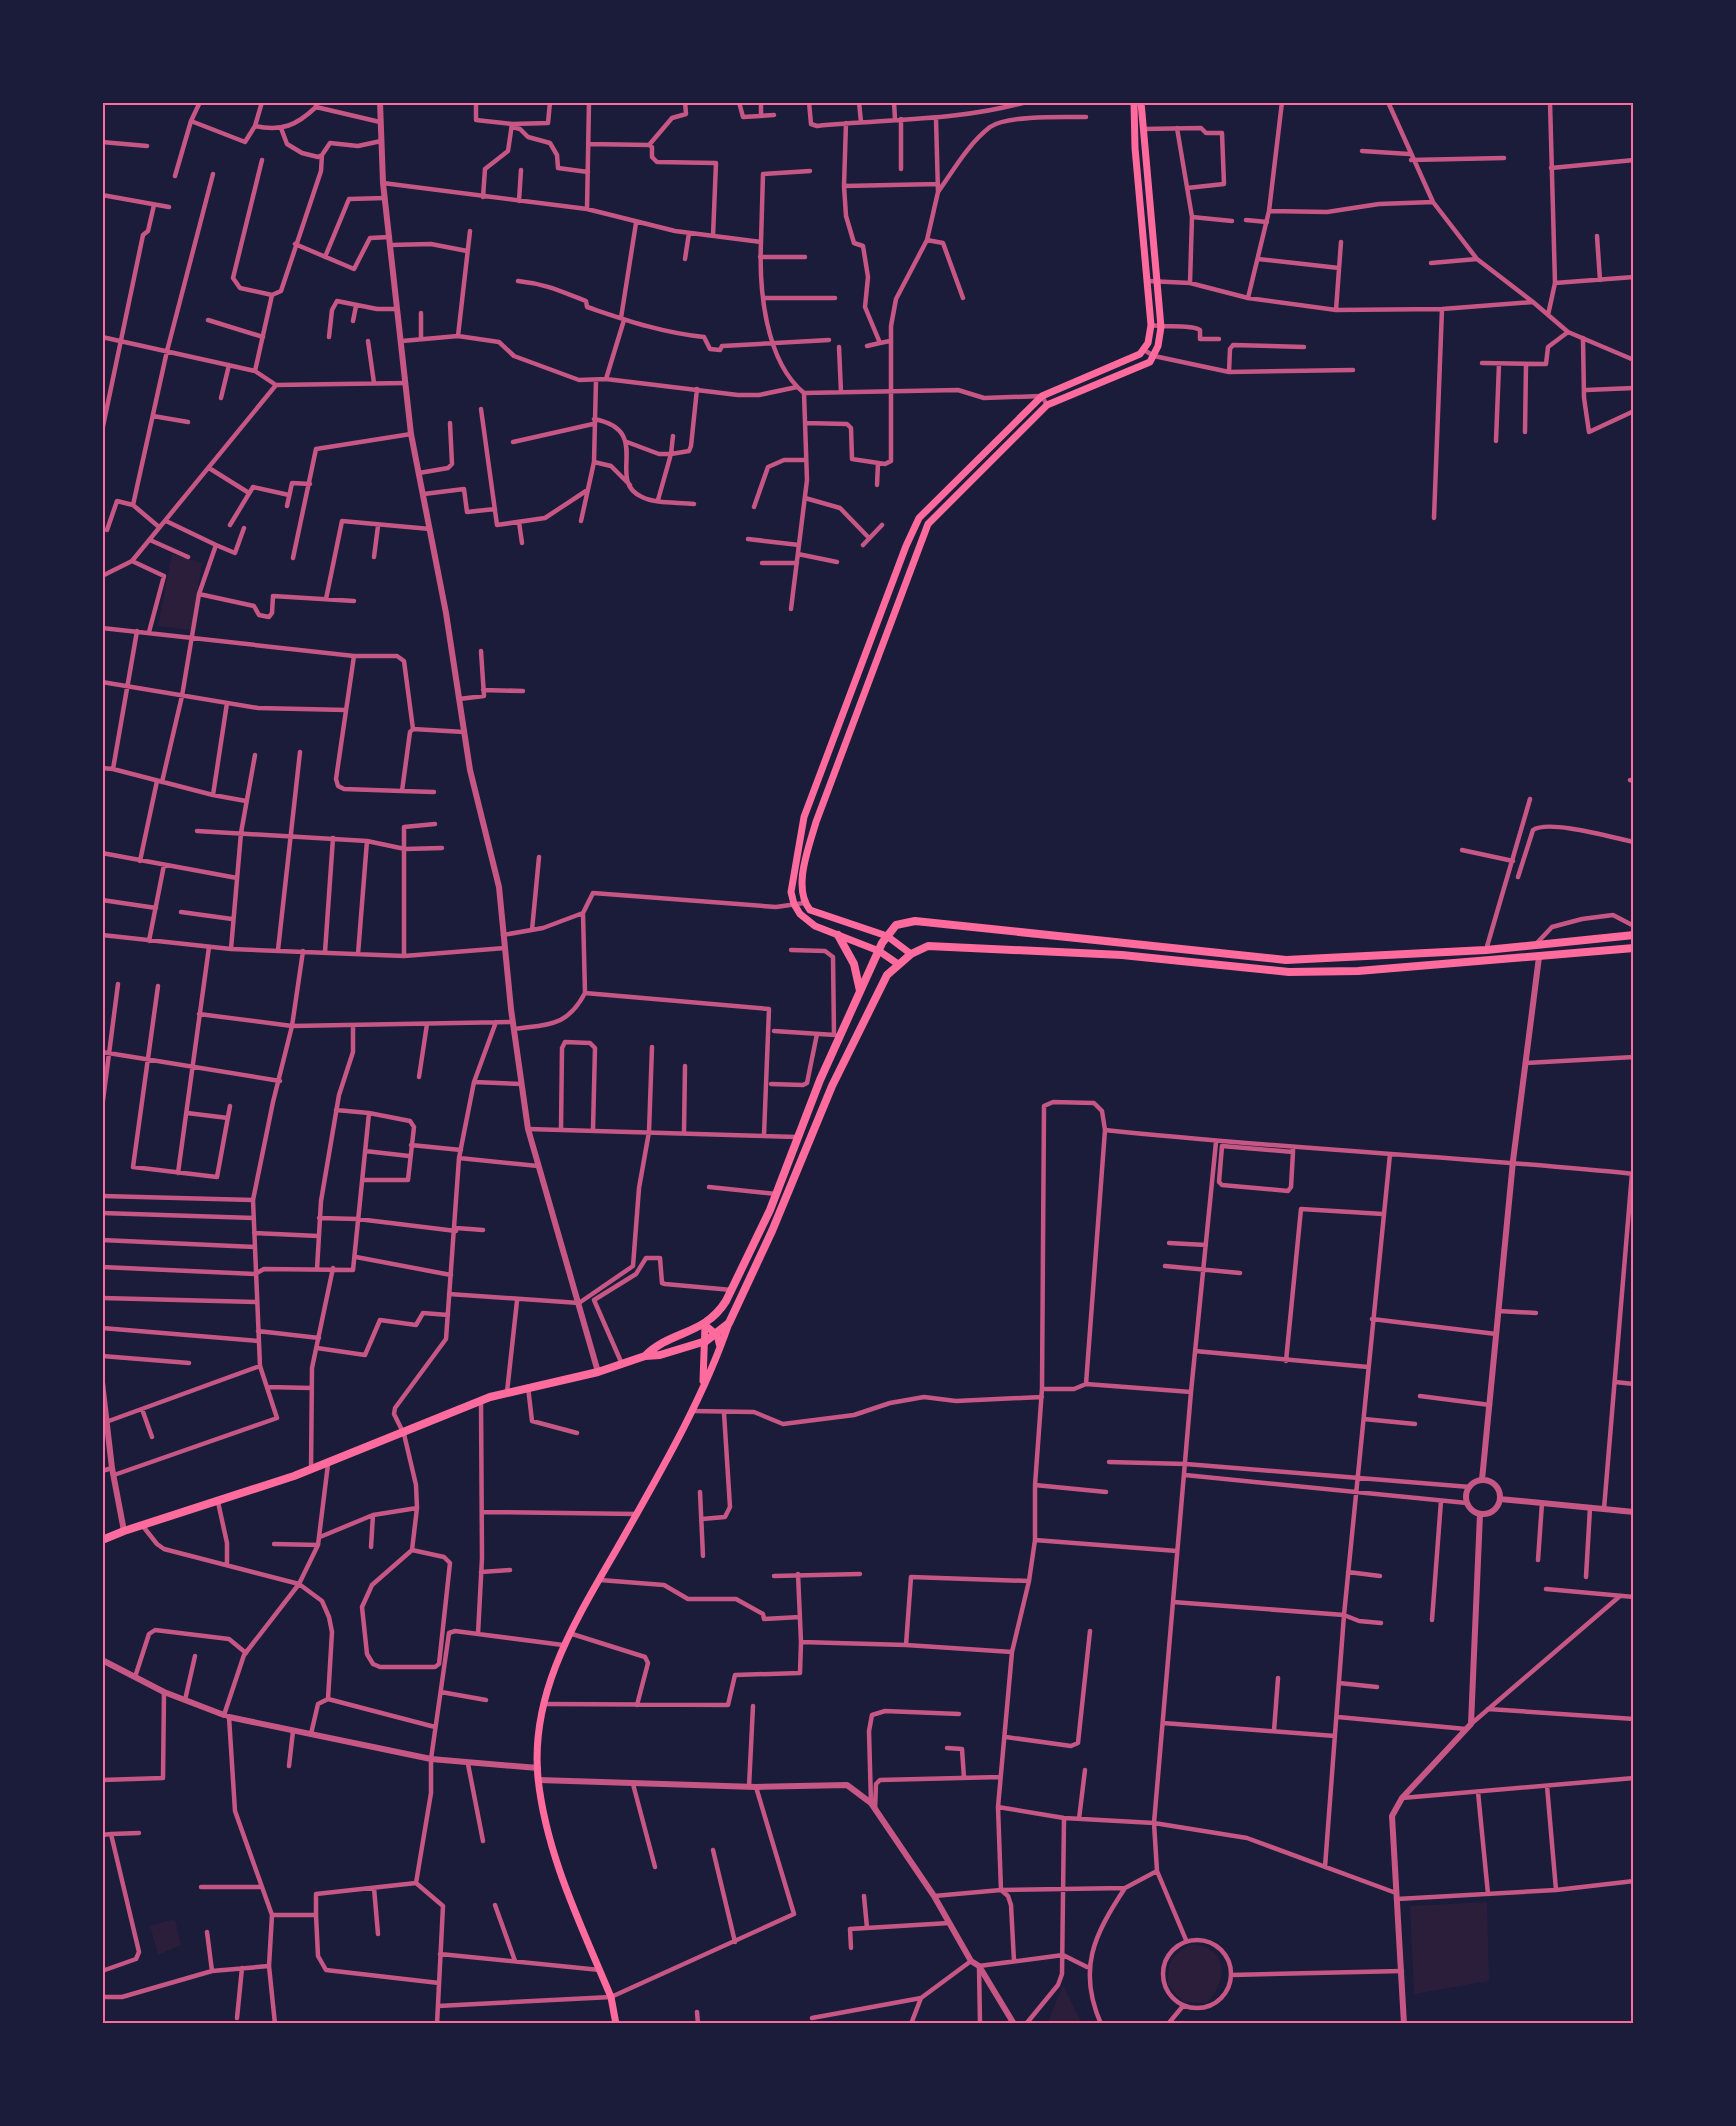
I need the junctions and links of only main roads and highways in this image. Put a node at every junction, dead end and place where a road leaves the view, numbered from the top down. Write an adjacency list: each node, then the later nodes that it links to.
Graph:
1 (1134, 102): 3 (main road)
2 (1141, 102): 4 (main road)
3 (801, 830): 4 (main road); 5 (main road)
4 (813, 834): 7 (main road)
5 (838, 935): 9 (main road); 12 (main road)
6 (1634, 935): 7 (main road)
7 (885, 939): 9 (main road); 10 (main road)
8 (1634, 948): 10 (main road)
9 (879, 951): 11 (main road); 12 (main road)
10 (911, 954): 11 (main road)
11 (898, 964): 14 (main road)
12 (860, 993): 13 (main road)
13 (718, 1314): 14 (main road); 15 (main road)
14 (729, 1323): 16 (main road); 18 (main road)
15 (705, 1325): 16 (main road); 17 (main road); 19 (main road)
16 (717, 1335): 17 (main road); 18 (main road)
17 (706, 1341): 19 (main road); 20 (main road)
18 (720, 1349): 20 (main road)
19 (645, 1356): 21 (main road)
20 (702, 1387): 22 (main road)
21 (102, 1540)
22 (616, 2024)

